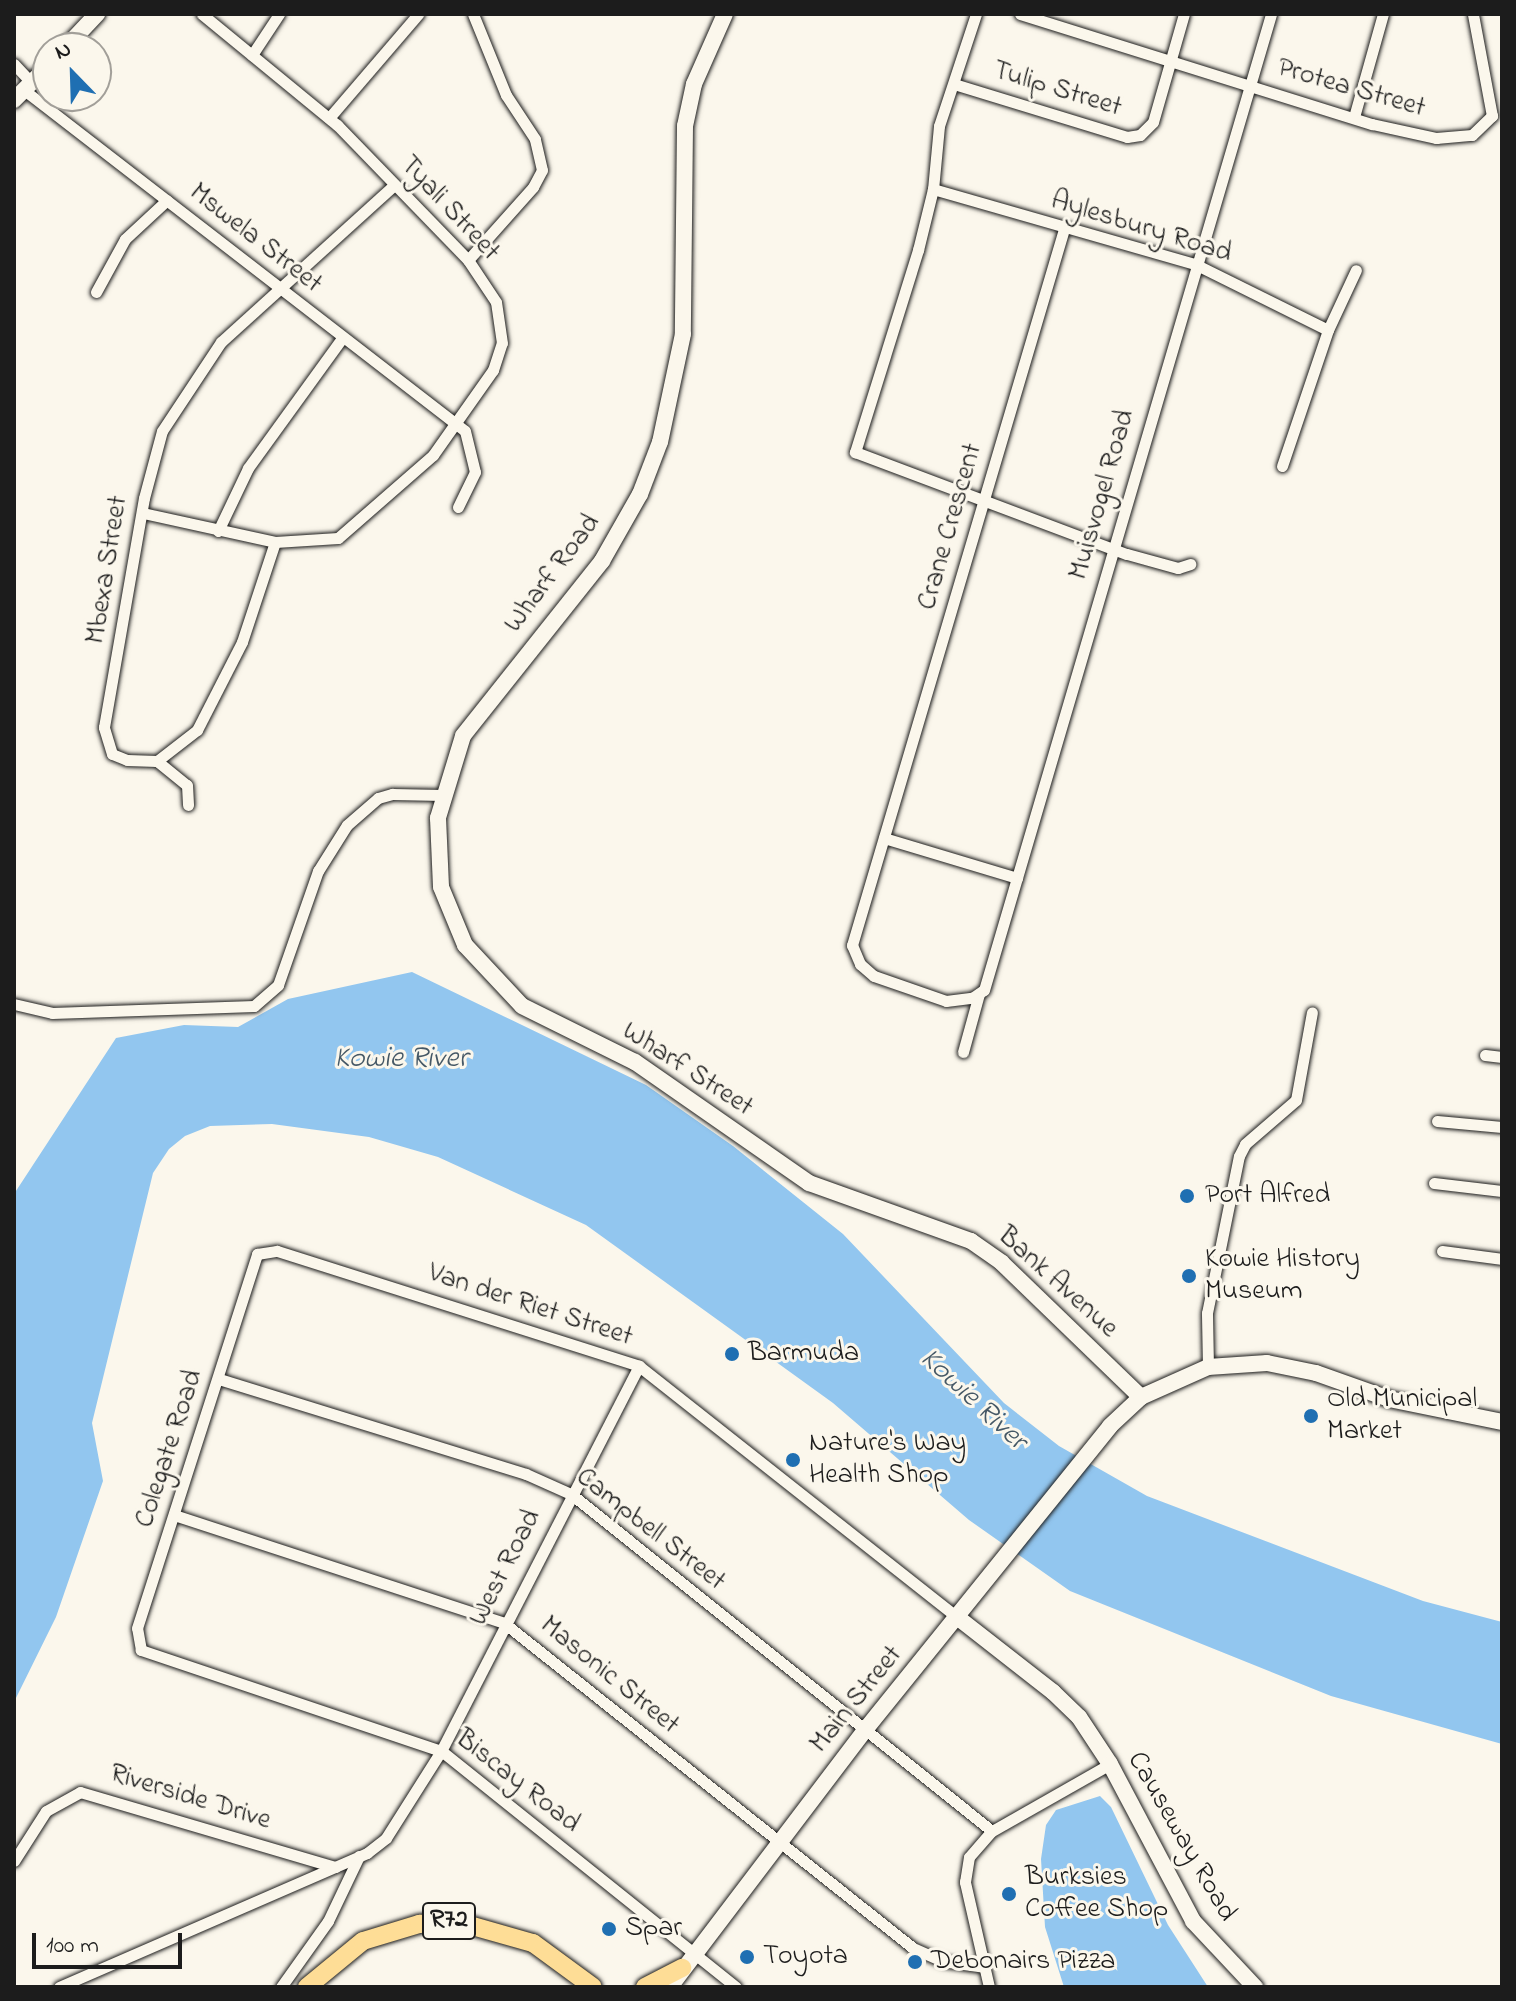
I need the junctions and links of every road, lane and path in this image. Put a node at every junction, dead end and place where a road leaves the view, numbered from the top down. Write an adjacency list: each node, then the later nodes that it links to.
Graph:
1 (97, 14): 13 (street)
2 (202, 14): 14 (street, Tyali Street)
3 (279, 14): 14 (street)
4 (418, 14): 21 (street)
5 (473, 14): 26 (street)
6 (725, 14): 43 (street, Wharf Road)
7 (976, 14): 17 (street)
8 (1020, 14): 15 (street, Protea Street)
9 (1184, 14): 15 (street)
10 (1271, 14): 18 (street, Muisvogel Road)
11 (1383, 14): 20 (street)
12 (1473, 14): 20 (street, Protea Street)
13 (80, 32)
14 (252, 55): 21 (street, Tyali Street)
15 (1170, 61): 17 (street, Tulip Street); 18 (street, Protea Street)
16 (14, 64): 19 (street, Mswela Street)
17 (954, 84): 23 (street)
18 (1251, 85): 20 (street, Protea Street); 27 (street, Muisvogel Road)
19 (24, 91): 24 (street, Mswela Street)
20 (1354, 117)
21 (329, 118): 22 (street, Tyali Street)
22 (394, 185): 26 (street, Tyali Street); 29 (street, Mbexa Street)
23 (933, 189): 25 (street, Aylesbury Road); 35 (street)
24 (167, 200): 29 (street, Mswela Street); 30 (street)
25 (1064, 229): 27 (street, Aylesbury Road); 35 (street, Crane Crescent)
26 (468, 260): 33 (street, Tyali Street)
27 (1195, 264): 31 (street, Aylesbury Road); 40 (street, Muisvogel Road)
28 (1356, 270): 31 (street)
29 (278, 287): 32 (street, Mswela Street); 37 (street, Mbexa Street)
30 (96, 292)
31 (1328, 330): 34 (street)
32 (342, 338): 33 (street, Mswela Street); 38 (street)
33 (457, 424): 36 (street); 39 (street, Tyali Street)
34 (1282, 466)
35 (983, 503): 40 (street); 45 (street, Crane Crescent)
36 (458, 507)
37 (143, 513): 38 (street, Tyali Street); 42 (street, Mbexa Street)
38 (218, 531): 39 (street, Tyali Street)
39 (275, 542): 42 (street)
40 (1114, 545): 41 (street); 46 (street, Muisvogel Road)
41 (1190, 564)
42 (157, 761): 44 (street)
43 (443, 795): 48 (street, Wharf Road); 49 (street)
44 (188, 805)
45 (884, 838): 46 (street); 47 (street, Crane Crescent)
46 (1017, 878): 47 (street, Muisvogel Road)
47 (982, 992): 51 (street, Muisvogel Road)
48 (508, 995): 56 (street, Wharf Street)
49 (14, 1004)
50 (1312, 1012): 63 (street)
51 (963, 1052)
52 (1485, 1055): 53 (street)
53 (1502, 1057)
54 (1437, 1121): 55 (street)
55 (1502, 1127)
56 (793, 1173): 65 (street, Bank Avenue)
57 (1434, 1183): 58 (street)
58 (1502, 1191)
59 (1442, 1251): 60 (street)
60 (1502, 1259)
61 (253, 1262): 62 (street, Van der Riet Street); 64 (street, Colegate Road)
62 (639, 1366): 67 (street, West Road); 69 (street, Van der Riet Street)
63 (1208, 1367): 65 (street); 66 (street)
64 (219, 1379): 67 (street, Campbell Street); 68 (street, Colegate Road)
65 (1141, 1397): 69 (street, Main Street)
66 (1502, 1422)
67 (571, 1494): 70 (street, West Road); 72 (street, Campbell Street)
68 (174, 1515): 70 (street, Masonic Street); 71 (street, Colegate Road)
69 (957, 1617): 72 (street, Main Street); 74 (street, Causeway Road)
70 (504, 1623): 73 (street, West Road); 76 (street, Masonic Street)
71 (141, 1650): 73 (street, Biscay Road)
72 (865, 1730): 75 (street, Campbell Street); 76 (street, Main Street)
73 (441, 1751): 77 (street, West Road); 81 (street, Biscay Road)
74 (1110, 1764): 75 (street); 93 (street, Causeway Road)
75 (992, 1831): 80 (street)
76 (778, 1843): 81 (street, Main Street); 82 (street, Masonic Street)
77 (359, 1856): 79 (street); 87 (street)
78 (14, 1861): 79 (street, Riverside Drive)
79 (335, 1867): 86 (street)
80 (979, 1946): 82 (street); 83 (street)
81 (694, 1951): 84 (street, Main Street); 91 (street, Biscay Road)
82 (965, 1965): 83 (street, Masonic Street)
83 (984, 1967): 92 (street)
84 (682, 1968): 89 (main road); 90 (street, Main Street)
85 (597, 1986): 88 (main road, R72)
86 (59, 1987)
87 (281, 1987)
88 (307, 1987)
89 (645, 1987)
90 (670, 1987)
91 (736, 1987)
92 (989, 1987)
93 (1255, 1987)

